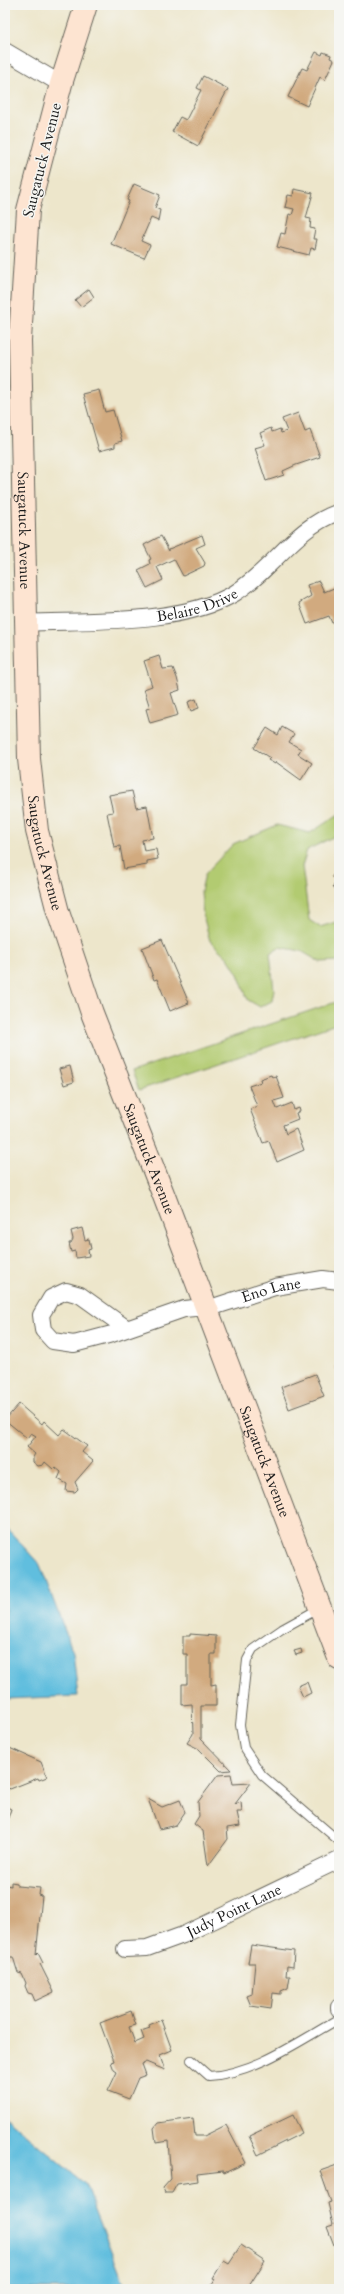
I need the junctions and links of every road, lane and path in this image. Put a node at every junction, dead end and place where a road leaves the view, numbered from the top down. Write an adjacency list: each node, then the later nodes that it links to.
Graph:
1 (86, 5): 3 (main road, Saugatuck Avenue)
2 (5, 51): 3 (street)
3 (61, 84): 4 (main road, Saugatuck Avenue)
4 (13, 331): 6 (main road, Saugatuck Avenue)
5 (339, 512): 6 (street, Belaire Drive)
6 (27, 623): 8 (main road, Saugatuck Avenue)
7 (338, 1277): 8 (street, Eno Lane)
8 (205, 1307): 9 (street, Eno Lane); 10 (main road, Saugatuck Avenue)
9 (126, 1328): 9 (street, Eno Lane)
10 (320, 1608): 11 (main road, Saugatuck Avenue); 12 (lane)
11 (339, 1658)
12 (339, 1841)
13 (339, 1860): 14 (street, Judy Point Lane)
14 (125, 1949)
15 (339, 2019): 16 (lane)
16 (191, 2060)

